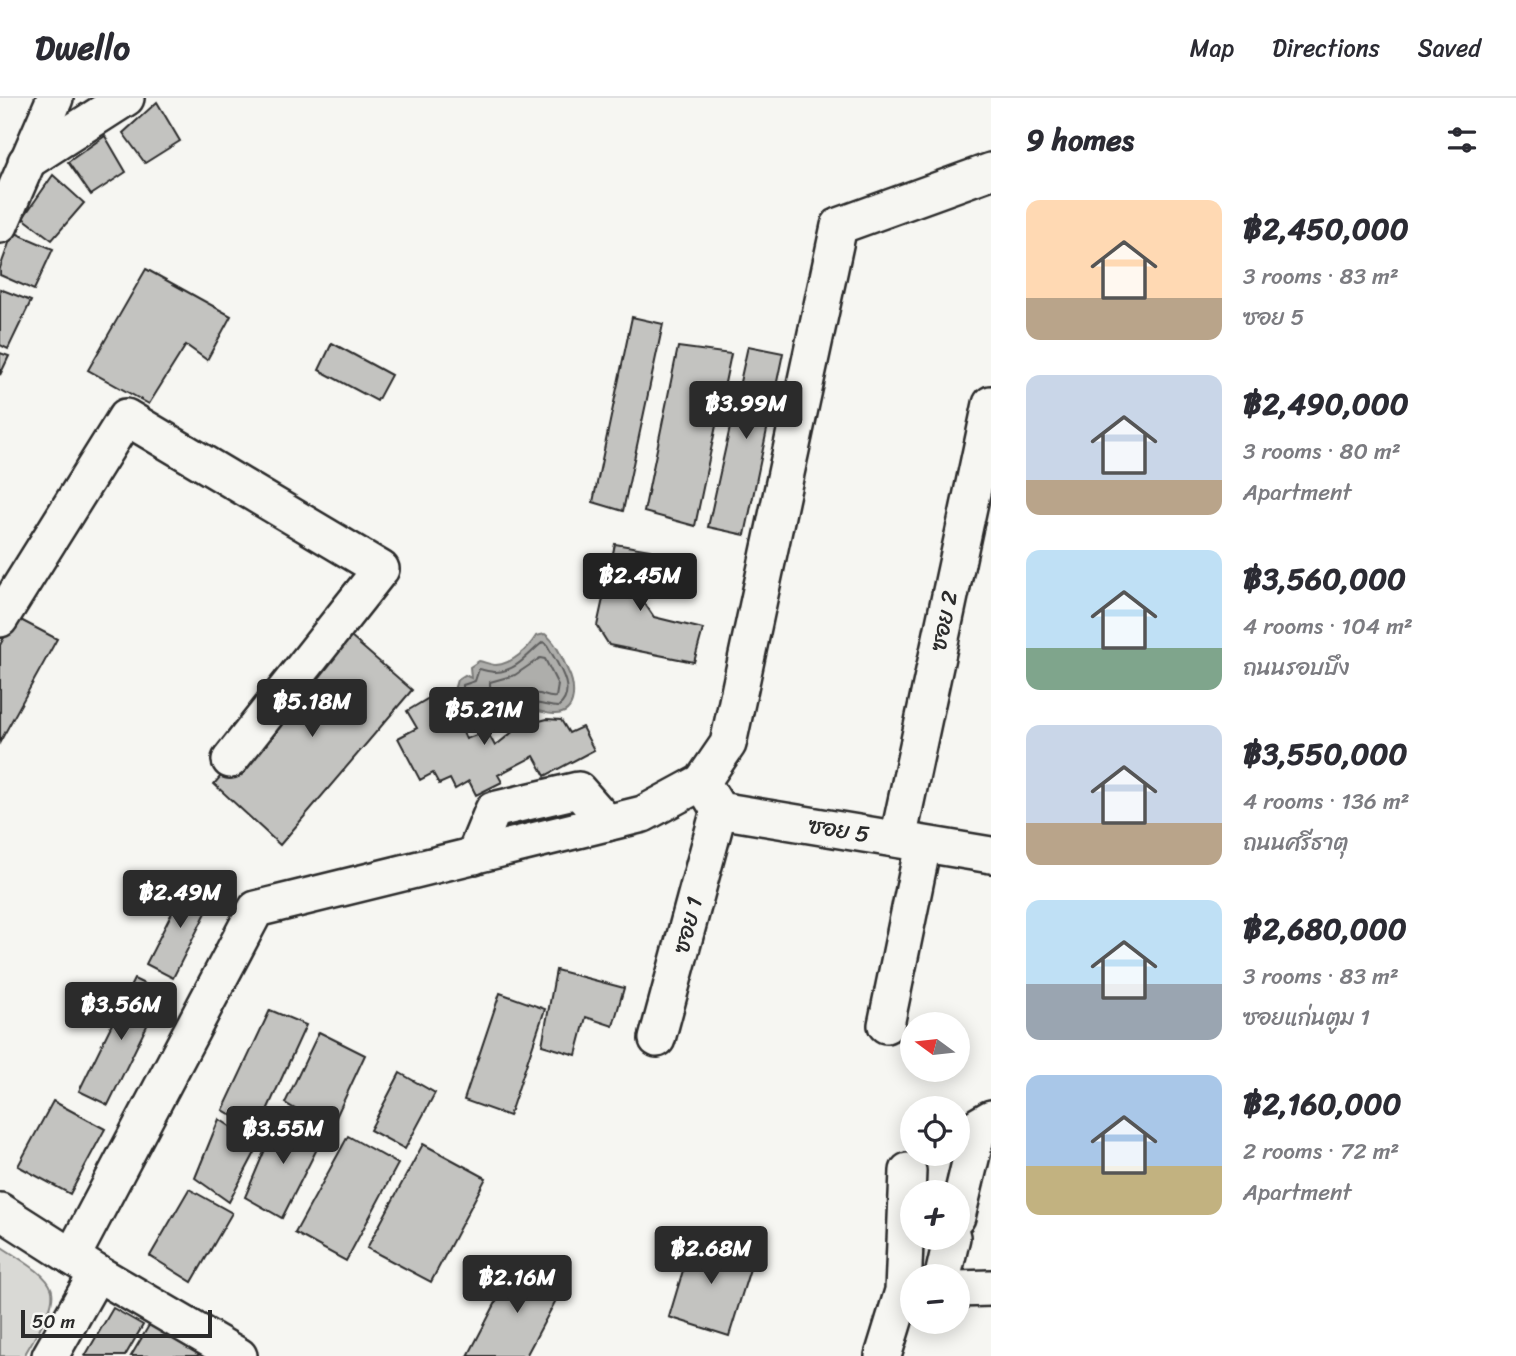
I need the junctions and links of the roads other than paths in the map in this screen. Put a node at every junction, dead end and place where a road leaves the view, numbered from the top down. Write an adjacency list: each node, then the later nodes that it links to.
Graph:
1 (55, 98): 3 (street)
2 (125, 98): 3 (street)
3 (26, 162): 5 (street)
4 (991, 171): 9 (street)
5 (0, 225)
6 (991, 404): 10 (street, ซอย 2)
7 (2, 615): 8 (street)
8 (230, 760)
9 (710, 796): 10 (street, ซอย 5); 13 (street, ซอย 1); 19 (street)
10 (910, 842): 11 (street, ซอย 5); 12 (street, ซอย 2)
11 (991, 855)
12 (886, 1025)
13 (657, 1039)
14 (991, 1118): 16 (street)
15 (908, 1171): 18 (street)
16 (966, 1180)
17 (0, 1211): 19 (street)
18 (907, 1264)
19 (85, 1265): 23 (street); 24 (street)
20 (991, 1288): 21 (street)
21 (970, 1289)
22 (900, 1310): 25 (street)
23 (50, 1356)
24 (239, 1356)
25 (883, 1356)

